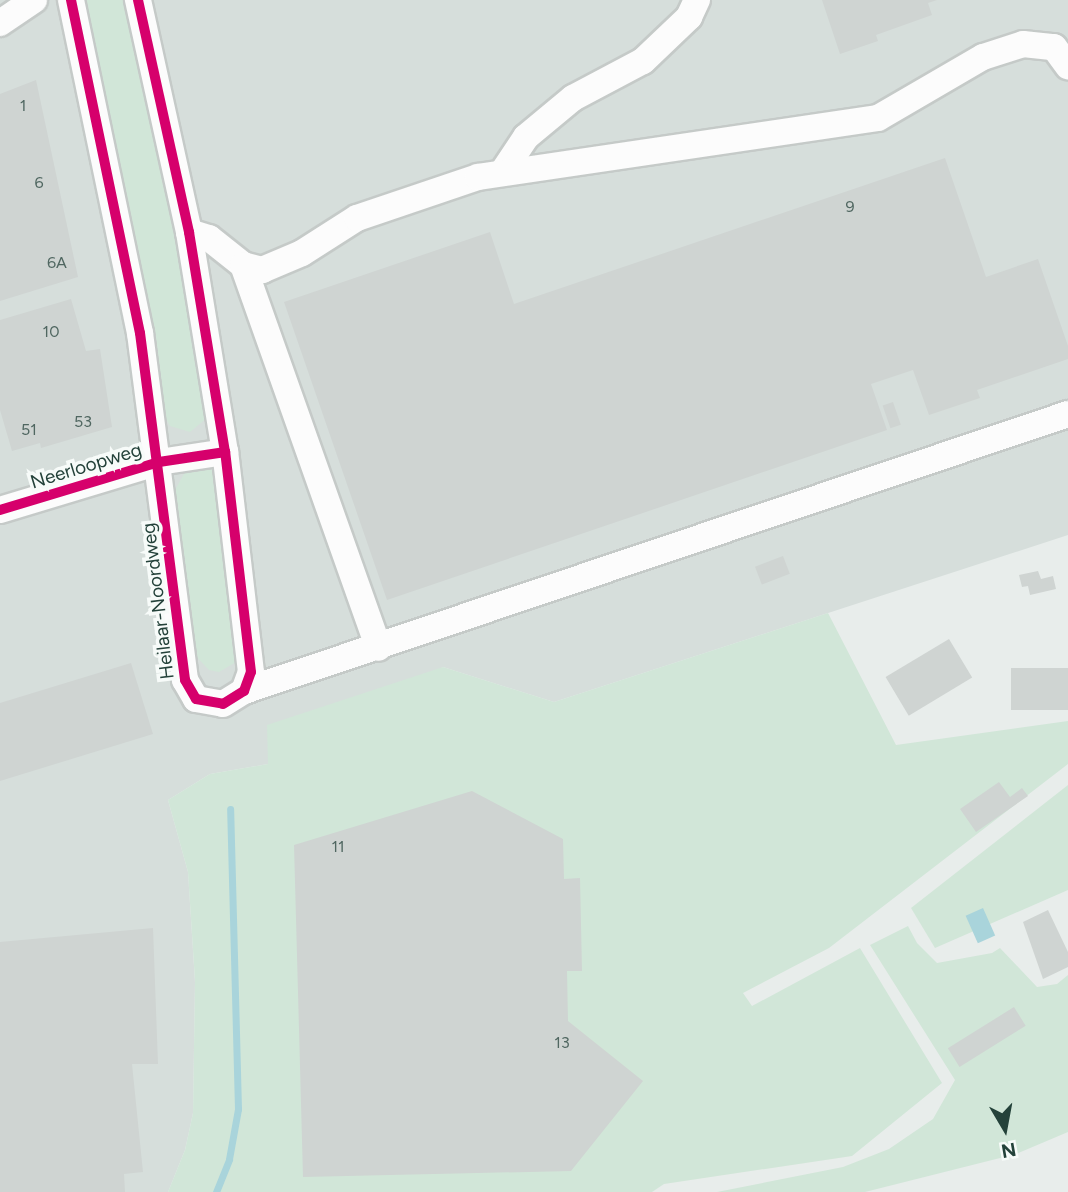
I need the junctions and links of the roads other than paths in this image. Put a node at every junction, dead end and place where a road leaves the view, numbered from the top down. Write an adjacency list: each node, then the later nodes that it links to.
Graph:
1 (34, 0): 5 (street)
2 (71, 0): 12 (street, Heilaar-Noordweg)
3 (138, 0): 8 (street)
4 (697, 0): 7 (street)
5 (0, 23)
6 (1068, 66): 7 (street)
7 (502, 173): 9 (street)
8 (189, 232): 9 (street); 11 (street)
9 (243, 265): 14 (street)
10 (1068, 414): 14 (street)
11 (225, 452): 12 (street, Neerloopweg); 15 (street)
12 (159, 462): 13 (street, Neerloopweg); 15 (street, Heilaar-Noordweg)
13 (0, 510)
14 (379, 648): 15 (street)
15 (244, 691)

